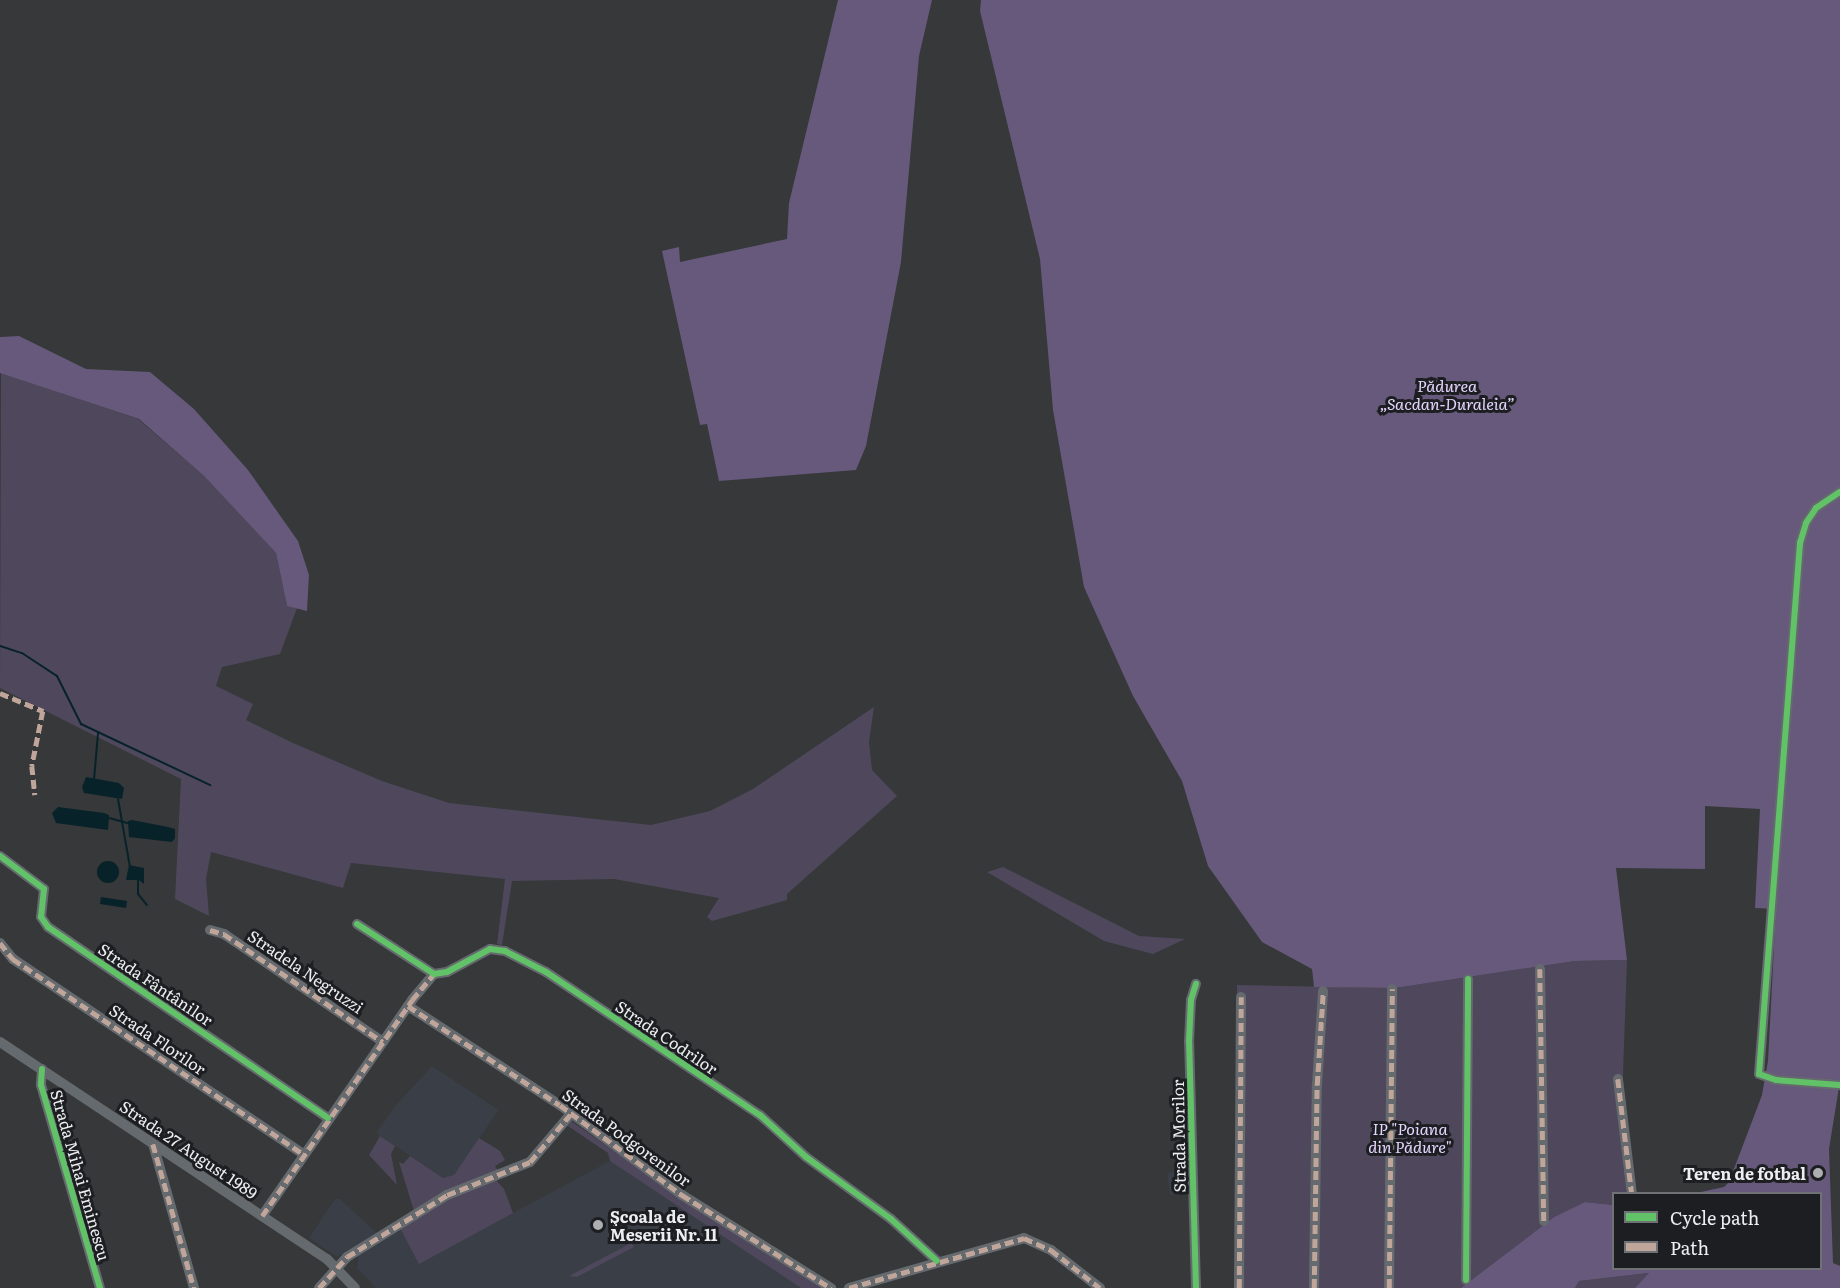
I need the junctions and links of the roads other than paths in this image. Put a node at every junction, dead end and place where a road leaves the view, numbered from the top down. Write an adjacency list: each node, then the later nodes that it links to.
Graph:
1 (1840, 492): 18 (street)
2 (0, 856): 20 (street, Strada Fântânilor)
3 (357, 924): 7 (street)
4 (210, 930): 15 (street, Stradela Negruzzi)
5 (0, 943): 22 (street, Strada Florilor)
6 (1540, 969): 25 (street)
7 (434, 974): 13 (street); 26 (street, Strada Codrilor)
8 (1468, 979): 28 (street)
9 (1196, 984): 36 (street, Strada Morilor)
10 (1392, 989): 39 (street)
11 (1323, 991): 38 (street)
12 (1240, 997): 37 (street)
13 (408, 1006): 15 (street); 19 (street, Strada Podgorenilor)
14 (0, 1042): 16 (street, Strada 27 August 1989)
15 (383, 1042): 20 (street)
16 (42, 1070): 21 (street, Strada 27 August 1989); 29 (street, Strada Mihai Eminescu)
17 (1618, 1078): 23 (street)
18 (1839, 1085)
19 (570, 1115): 27 (street); 33 (street, Strada Podgorenilor)
20 (328, 1118): 22 (street)
21 (153, 1144): 24 (street, Strada 27 August 1989); 30 (street)
22 (303, 1154): 24 (street)
23 (1632, 1192)
24 (262, 1216): 27 (street, Strada 27 August 1989)
25 (1544, 1221)
26 (937, 1261): 34 (street); 35 (street)
27 (337, 1266): 31 (street); 32 (street, Strada 27 August 1989)
28 (1466, 1280)
29 (100, 1288)
30 (194, 1288)
31 (320, 1288)
32 (355, 1288)
33 (831, 1288)
34 (849, 1288)
35 (1100, 1288)
36 (1196, 1288)
37 (1239, 1288)
38 (1314, 1288)
39 (1389, 1288)

